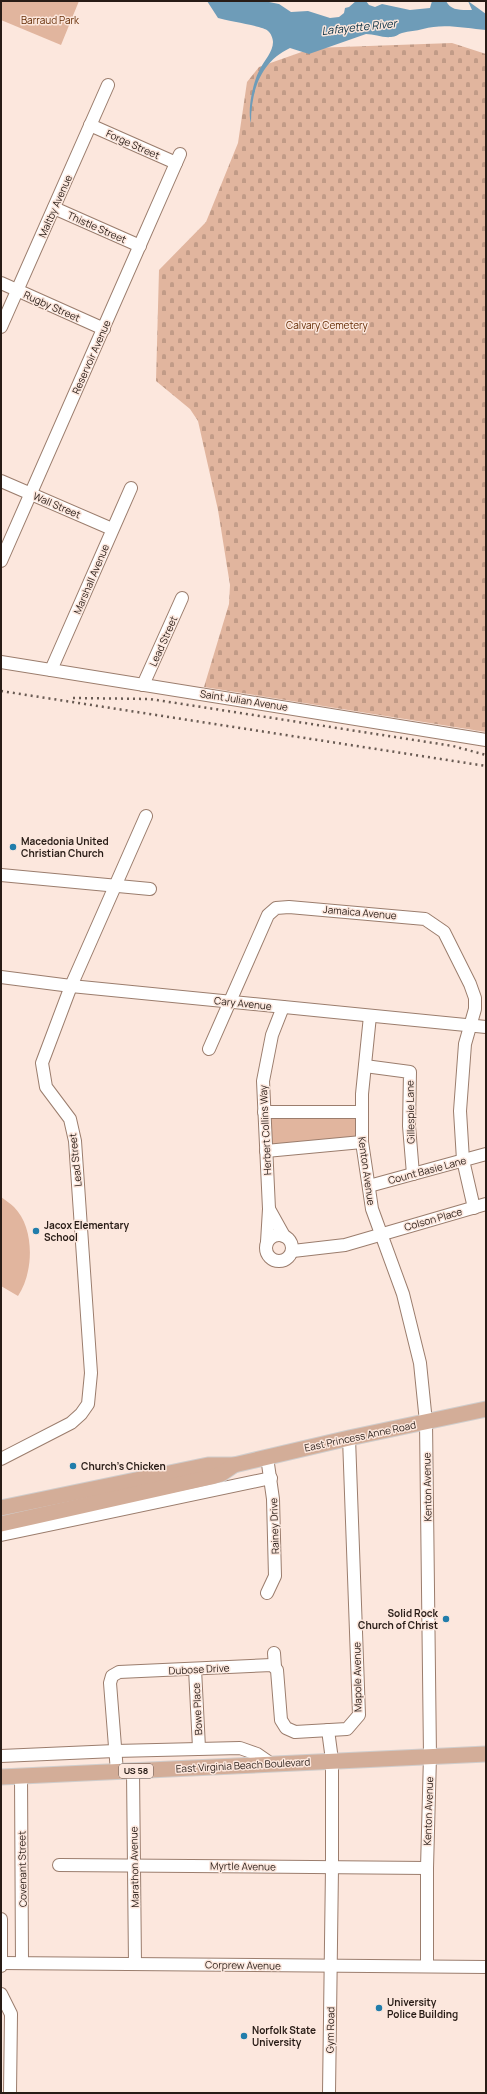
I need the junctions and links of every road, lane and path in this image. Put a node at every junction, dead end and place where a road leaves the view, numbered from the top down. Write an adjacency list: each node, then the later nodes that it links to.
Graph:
1 (108, 85): 2 (street, Maltby Avenue)
2 (90, 125): 3 (street, Forge Street); 4 (street, Maltby Avenue)
3 (178, 159): 5 (street, Reservoir Avenue)
4 (54, 208): 5 (street, Thistle Street); 7 (street, Maltby Avenue)
5 (140, 246): 9 (street, Reservoir Avenue)
6 (1, 283): 7 (street, Rugby Street)
7 (17, 290): 8 (street, Maltby Avenue); 9 (street, Rugby Street)
8 (1, 327)
9 (104, 329): 12 (street, Reservoir Avenue)
10 (1, 481): 12 (street, Wall Street)
11 (131, 488): 13 (street, Marshall Avenue)
12 (31, 494): 13 (street, Wall Street); 14 (street, Reservoir Avenue)
13 (112, 529): 17 (street, Marshall Avenue)
14 (1, 561)
15 (182, 598): 18 (street, Lead Street)
16 (1, 662): 17 (street, Saint Julian Avenue)
17 (51, 670): 18 (street, Saint Julian Avenue)
18 (143, 685): 19 (street, Saint Julian Avenue)
19 (486, 740)
20 (146, 816): 22 (street, Lead Street)
21 (1, 875): 22 (street)
22 (116, 886): 23 (street); 25 (street, Lead Street)
23 (150, 889)
24 (1, 977): 25 (street, Cary Avenue)
25 (71, 986): 26 (street, Cary Avenue); 52 (street, Lead Street)
26 (230, 1002): 27 (street, Cary Avenue); 29 (street, Jamaica Avenue); 31 (street, Jamaica Avenue)
27 (284, 1008): 28 (street, Cary Avenue); 33 (street, Herbert Collins Way)
28 (370, 1016): 29 (street, Cary Avenue); 32 (street, Kenton Avenue)
29 (470, 1025): 30 (street, Cary Avenue); 38 (street, Jamaica Avenue)
30 (486, 1027)
31 (209, 1049)
32 (365, 1066): 34 (street, Kenton Avenue); 39 (street, Gillespie Lane)
33 (264, 1112): 34 (street); 36 (street, Herbert Collins Way)
34 (362, 1112): 35 (street, Kenton Avenue)
35 (362, 1142): 36 (street); 40 (street, Kenton Avenue)
36 (266, 1151): 43 (street, Herbert Collins Way)
37 (486, 1154): 38 (street, Count Basie Lane)
38 (463, 1160): 39 (street, Count Basie Lane); 42 (street, Jamaica Avenue)
39 (413, 1174): 40 (street, Count Basie Lane)
40 (369, 1186): 44 (street, Kenton Avenue)
41 (486, 1204): 42 (street, Colson Place)
42 (474, 1208): 44 (street, Colson Place)
43 (269, 1209): 45 (street, Herbert Collins Way); 46 (street, Herbert Collins Way)
44 (381, 1235): 47 (street, Herbert Collins Way); 49 (street, Kenton Avenue)
45 (284, 1236): 46 (street); 47 (street, Herbert Collins Way)
46 (267, 1242): 47 (street, Herbert Collins Way)
47 (293, 1251)
48 (486, 1409): 49 (main road, East Princess Anne Road)
49 (426, 1422): 50 (main road, East Princess Anne Road); 67 (street, Kenton Avenue)
50 (349, 1438): 51 (main road, East Princess Anne Road); 62 (street, Mapole Avenue)
51 (267, 1457): 53 (main road, East Princess Anne Road); 54 (street, Rainey Drive)
52 (1, 1459)
53 (234, 1465): 55 (main road, East Princess Anne Road); 56 (main road, East Princess Anne Road)
54 (271, 1478): 57 (street); 58 (street, Rainey Drive)
55 (1, 1508)
56 (1, 1524)
57 (1, 1535)
58 (267, 1593)
59 (274, 1653): 60 (street)
60 (275, 1667): 61 (street, Dubose Drive); 62 (street)
61 (195, 1669): 63 (street, Bowe Place); 64 (street, Dubose Drive)
62 (328, 1730): 68 (street)
63 (199, 1748): 64 (street); 69 (street)
64 (115, 1750): 66 (street); 71 (street, Dubose Drive)
65 (486, 1754): 67 (main road, East Virginia Beach Boulevard / US 58)
66 (1, 1756)
67 (430, 1756): 68 (main road, East Virginia Beach Boulevard / US 58); 77 (street, Kenton Avenue)
68 (332, 1760): 69 (main road, East Virginia Beach Boulevard / US 58); 76 (street)
69 (270, 1763): 70 (main road, East Virginia Beach Boulevard / US 58)
70 (133, 1771): 71 (main road, East Virginia Beach Boulevard / US 58); 75 (street, Marathon Avenue)
71 (117, 1772): 72 (main road, East Virginia Beach Boulevard / US 58)
72 (21, 1776): 73 (main road, East Virginia Beach Boulevard / US 58); 80 (street, Covenant Street)
73 (1, 1777)
74 (59, 1865): 75 (street, Myrtle Avenue)
75 (134, 1865): 76 (street, Myrtle Avenue); 81 (street, Marathon Avenue)
76 (332, 1867): 77 (street, Myrtle Avenue); 83 (street)
77 (427, 1868): 84 (street, Kenton Avenue)
78 (1, 1919): 79 (street)
79 (1, 1963): 80 (street, Corprew Avenue); 82 (street)
80 (22, 1963): 81 (street, Corprew Avenue)
81 (135, 1964): 83 (street, Corprew Avenue)
82 (1, 1966)
83 (330, 1966): 84 (street, Corprew Avenue); 87 (street, Gym Road)
84 (427, 1966): 85 (street, Corprew Avenue)
85 (486, 1967)
86 (1, 1994): 88 (street)
87 (329, 2088)
88 (10, 2093)

